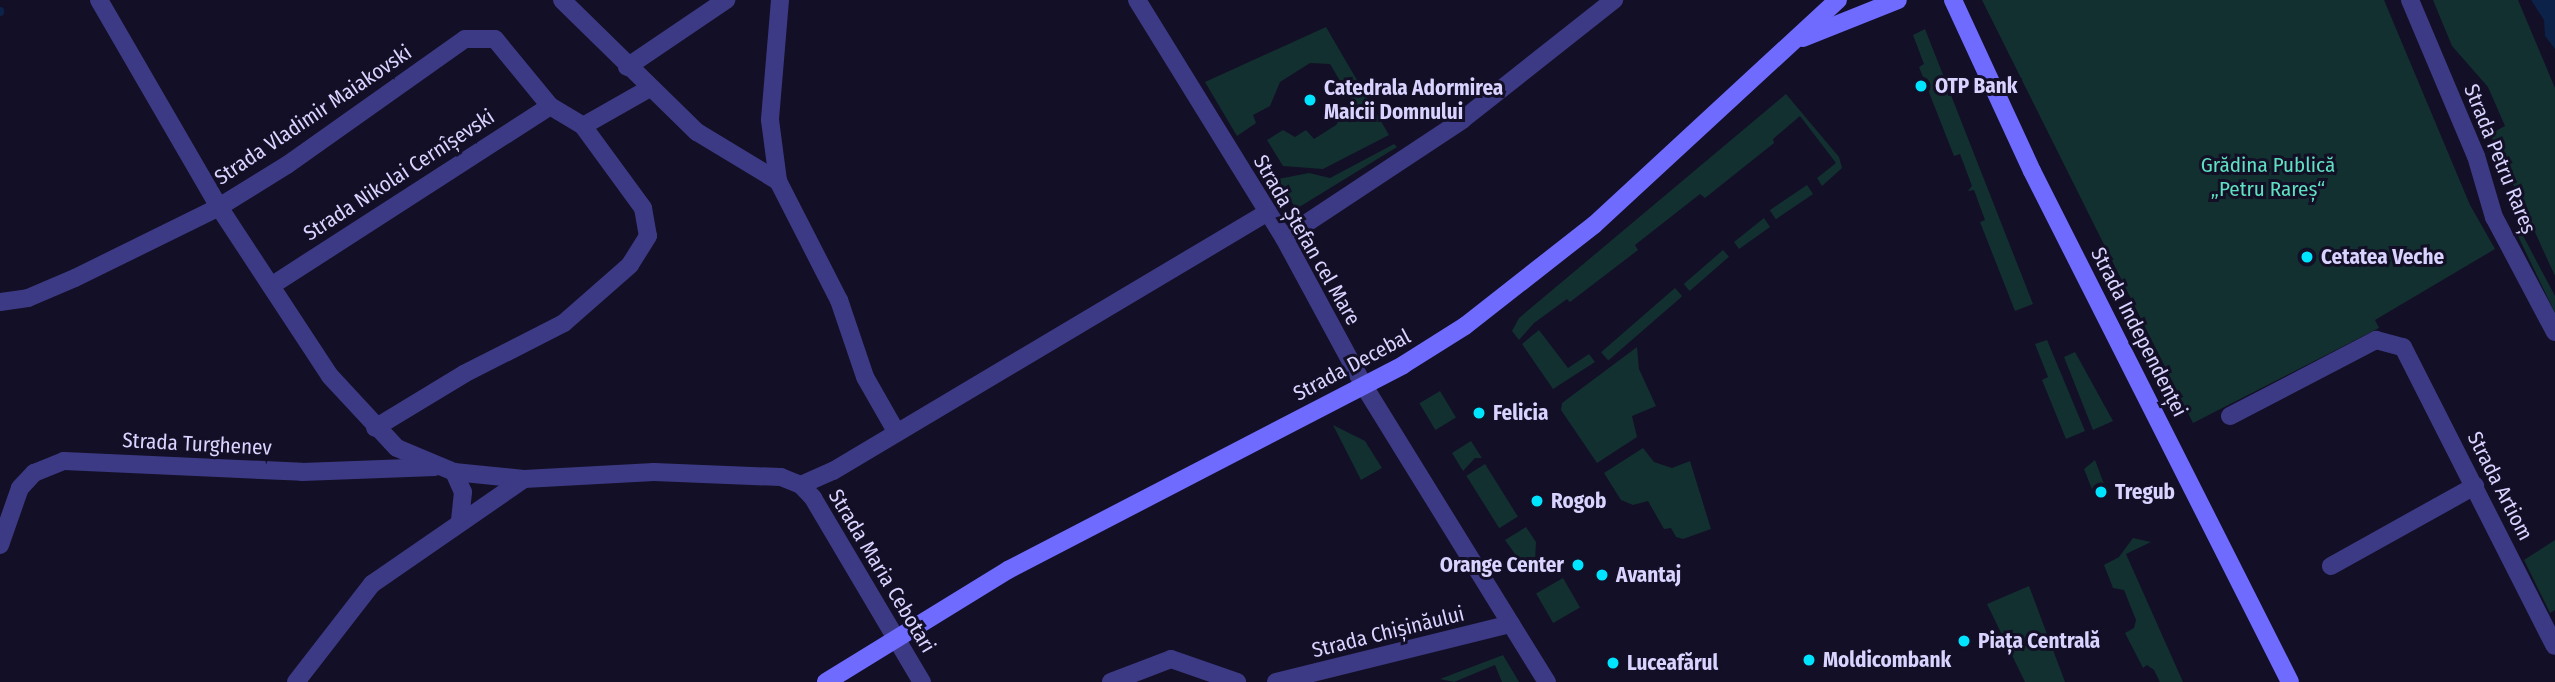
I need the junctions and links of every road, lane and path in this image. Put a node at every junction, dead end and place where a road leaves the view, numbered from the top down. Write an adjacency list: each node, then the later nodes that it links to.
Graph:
1 (99, 0): 17 (street)
2 (562, 0): 12 (street)
3 (726, 0): 12 (street)
4 (780, 0): 16 (street)
5 (1137, 0): 18 (street, Strada Ștefan cel Mare)
6 (1614, 0): 19 (street)
7 (1838, 0): 11 (main road, Strada Decebal)
8 (1898, 0): 11 (main road)
9 (1953, 0): 44 (main road, Strada Independenței)
10 (2410, 0): 22 (street, Strada Petru Rareș)
11 (1793, 42): 23 (main road, Strada Decebal)
12 (627, 66): 13 (street)
13 (650, 88): 15 (street); 16 (street)
14 (550, 106): 15 (street, Strada Vladimir Maiakovski); 17 (street, Strada Vladimir Maiakovski); 20 (street, Strada Nikolai Cernîșevski)
15 (583, 126): 25 (street)
16 (778, 181): 26 (street)
17 (219, 207): 20 (street); 21 (street, Strada Vladimir Maiakovski)
18 (1268, 212): 19 (street, Strada Ștefan cel Mare); 26 (street)
19 (1284, 238): 23 (street, Strada Ștefan cel Mare)
20 (274, 284): 25 (street)
21 (0, 302)
22 (2555, 332)
23 (1364, 386): 34 (street, Strada Ștefan cel Mare); 35 (main road, Strada Decebal)
24 (2230, 416): 30 (street, Strada Artiom)
25 (375, 428): 27 (street)
26 (897, 433): 29 (street)
27 (448, 470): 28 (street); 31 (street); 32 (street, Strada Turghenev)
28 (524, 479): 29 (street); 31 (street)
29 (801, 485): 35 (street, Strada Maria Cebotari)
30 (2475, 486): 33 (street); 36 (street, Strada Artiom)
31 (460, 522): 37 (street)
32 (0, 545)
33 (2331, 566)
34 (1511, 624): 42 (street, Strada Chișinăului); 43 (street, Strada Ștefan cel Mare)
35 (897, 636): 38 (main road, Strada Decebal); 39 (street, Strada Maria Cebotari)
36 (2555, 646)
37 (296, 682)
38 (827, 682)
39 (922, 682)
40 (1111, 682): 41 (street)
41 (1237, 682)
42 (1276, 682)
43 (1547, 682)
44 (2290, 682)

